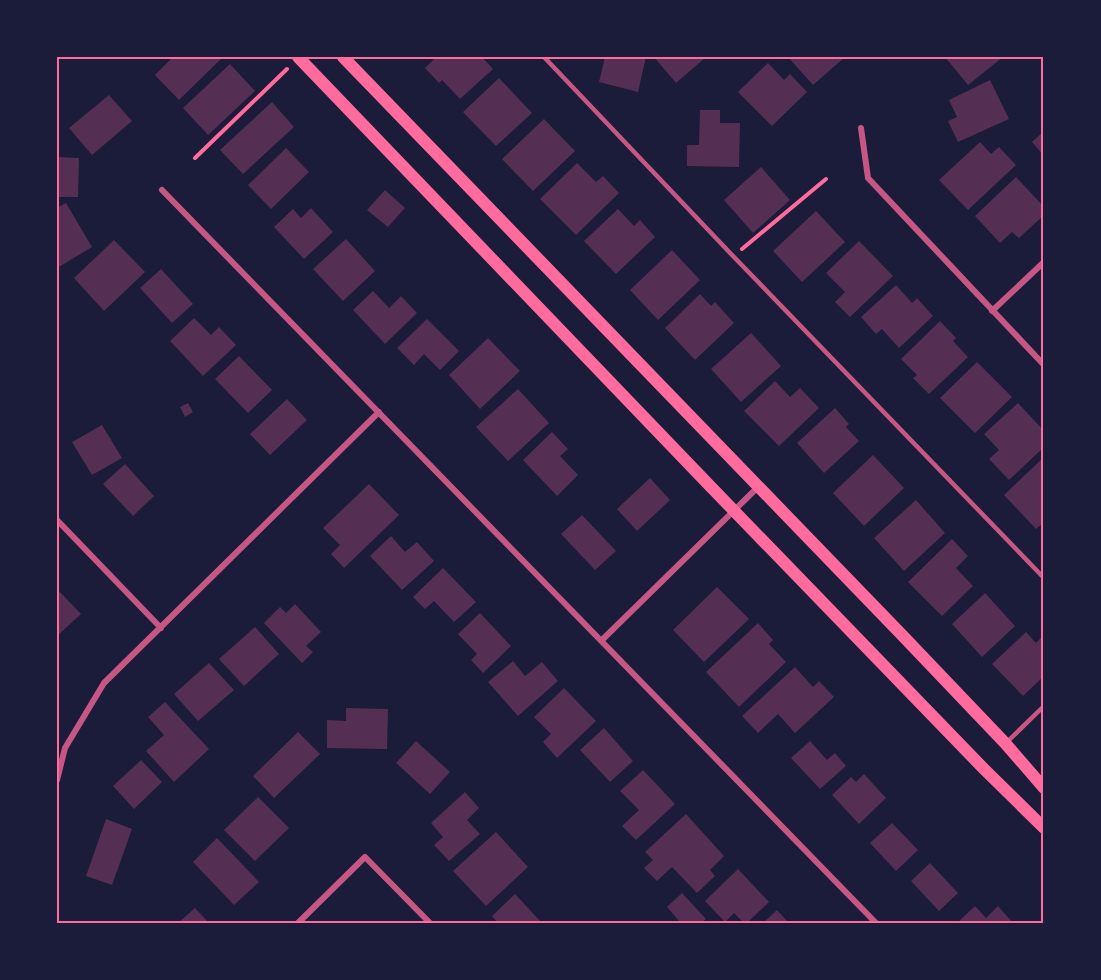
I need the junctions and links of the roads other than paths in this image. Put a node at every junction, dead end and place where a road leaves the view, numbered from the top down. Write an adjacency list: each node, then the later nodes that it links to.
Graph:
1 (298, 57): 11 (main road)
2 (343, 57): 10 (main road)
3 (544, 57): 13 (lane)
4 (861, 128): 7 (street)
5 (162, 190): 9 (street)
6 (1044, 262): 7 (street)
7 (992, 311): 8 (street)
8 (1044, 365)
9 (379, 412): 14 (street); 15 (street)
10 (758, 488): 11 (street); 17 (main road)
11 (734, 511): 15 (street); 20 (main road)
12 (57, 520): 14 (street)
13 (1044, 578)
14 (161, 628): 18 (street)
15 (601, 641): 23 (street)
16 (1044, 706): 17 (lane)
17 (1005, 744): 19 (main road)
18 (57, 780)
19 (1044, 788)
20 (1044, 828)
21 (298, 923): 22 (street)
22 (430, 923)
23 (876, 923)

